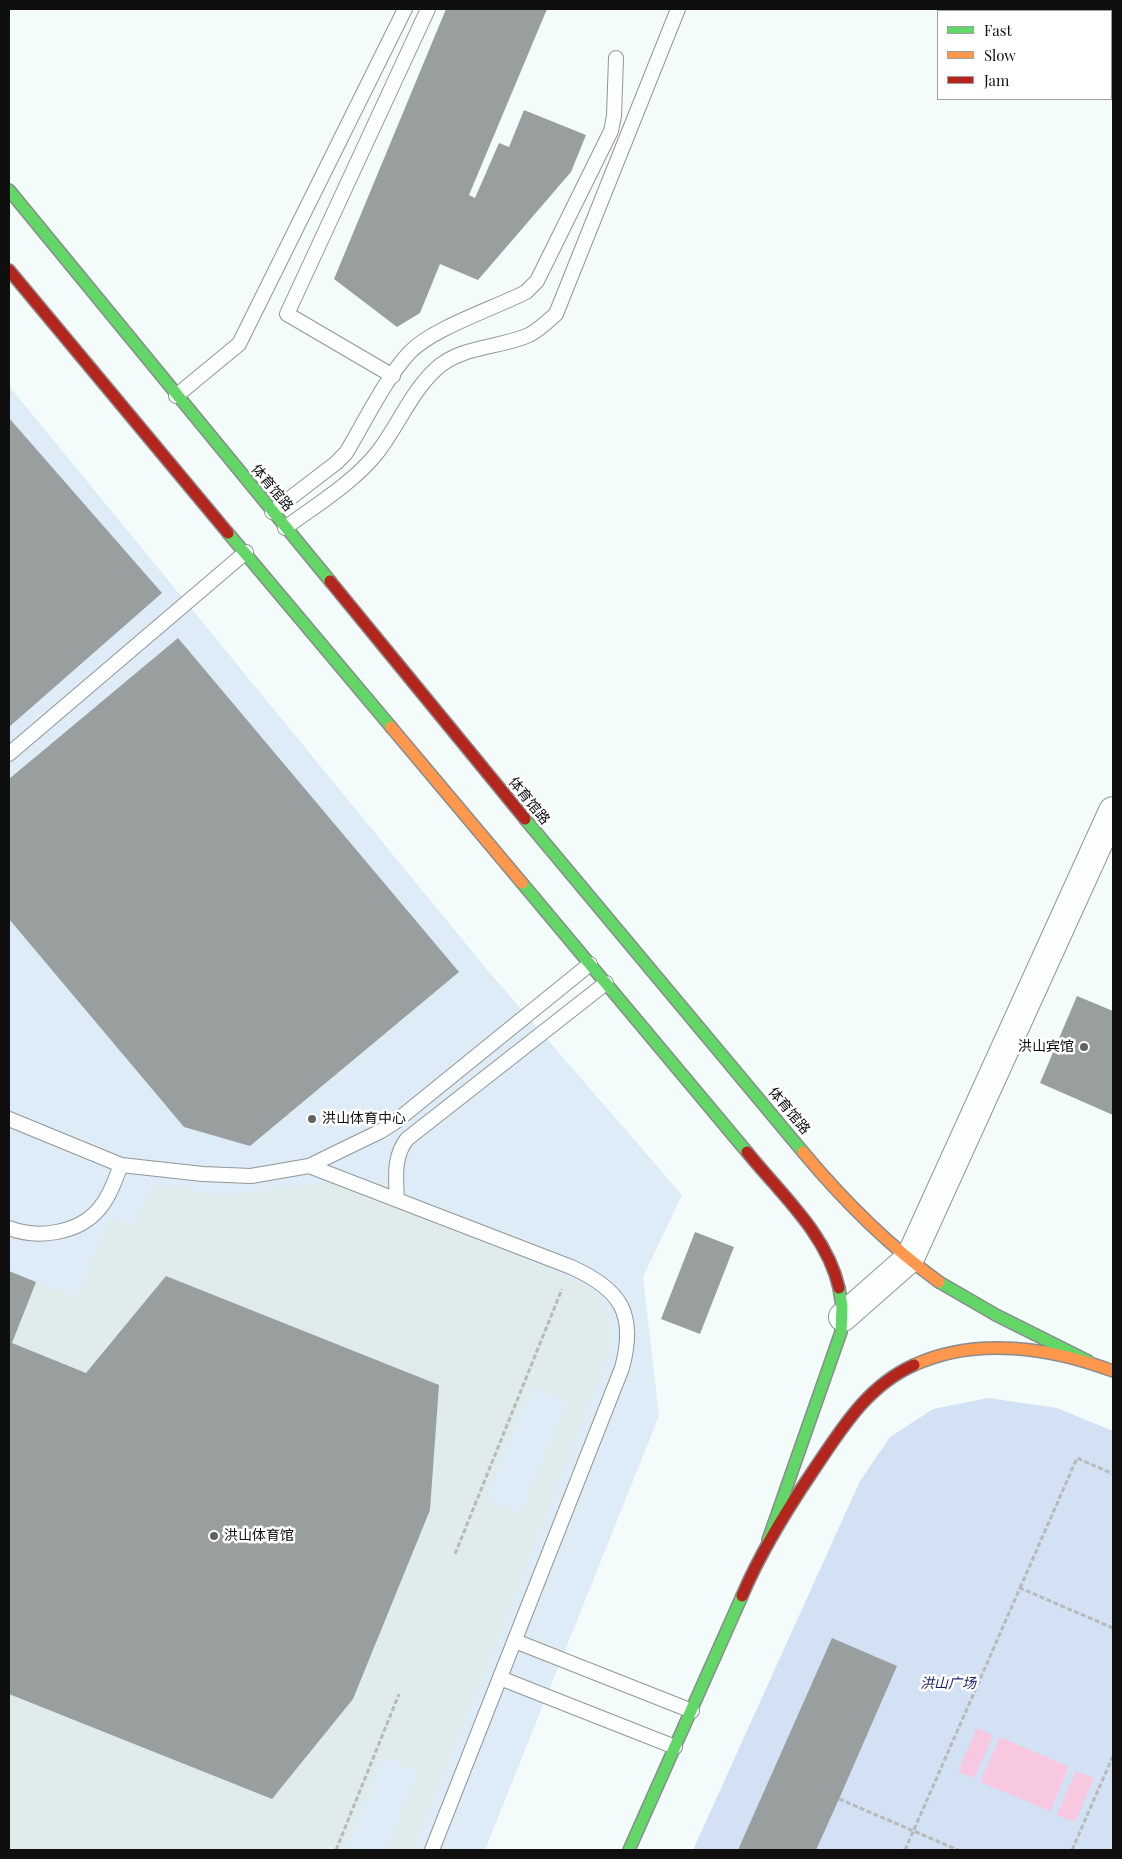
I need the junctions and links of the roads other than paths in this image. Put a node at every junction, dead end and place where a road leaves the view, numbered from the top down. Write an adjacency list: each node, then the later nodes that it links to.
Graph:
1 (405, 9): 8 (lane)
2 (428, 9): 7 (lane)
3 (678, 9): 10 (lane)
4 (616, 58): 7 (lane)
5 (9, 190): 8 (main road, 体育馆路)
6 (9, 270): 11 (main road)
7 (393, 376): 9 (lane)
8 (176, 396): 9 (main road, 体育馆路)
9 (272, 512): 10 (main road, 体育馆路)
10 (285, 528): 21 (main road, 体育馆路)
11 (246, 552): 12 (lane); 14 (main road)
12 (9, 754)
13 (1113, 811): 21 (street)
14 (590, 964): 15 (main road); 18 (lane)
15 (606, 983): 19 (lane); 22 (main road)
16 (9, 1119): 17 (lane)
17 (121, 1165): 18 (lane); 20 (lane)
18 (309, 1166): 19 (lane)
19 (397, 1200): 26 (lane)
20 (9, 1228)
21 (910, 1258): 22 (street); 23 (main road, 体育馆路)
22 (843, 1317): 25 (main road)
23 (1088, 1361): 24 (main road); 25 (main road)
24 (1113, 1371)
25 (768, 1540): 28 (main road)
26 (514, 1641): 27 (lane); 28 (lane)
27 (500, 1678): 29 (lane); 30 (lane)
28 (692, 1711): 29 (main road)
29 (675, 1747): 31 (main road)
30 (432, 1850)
31 (629, 1850)

